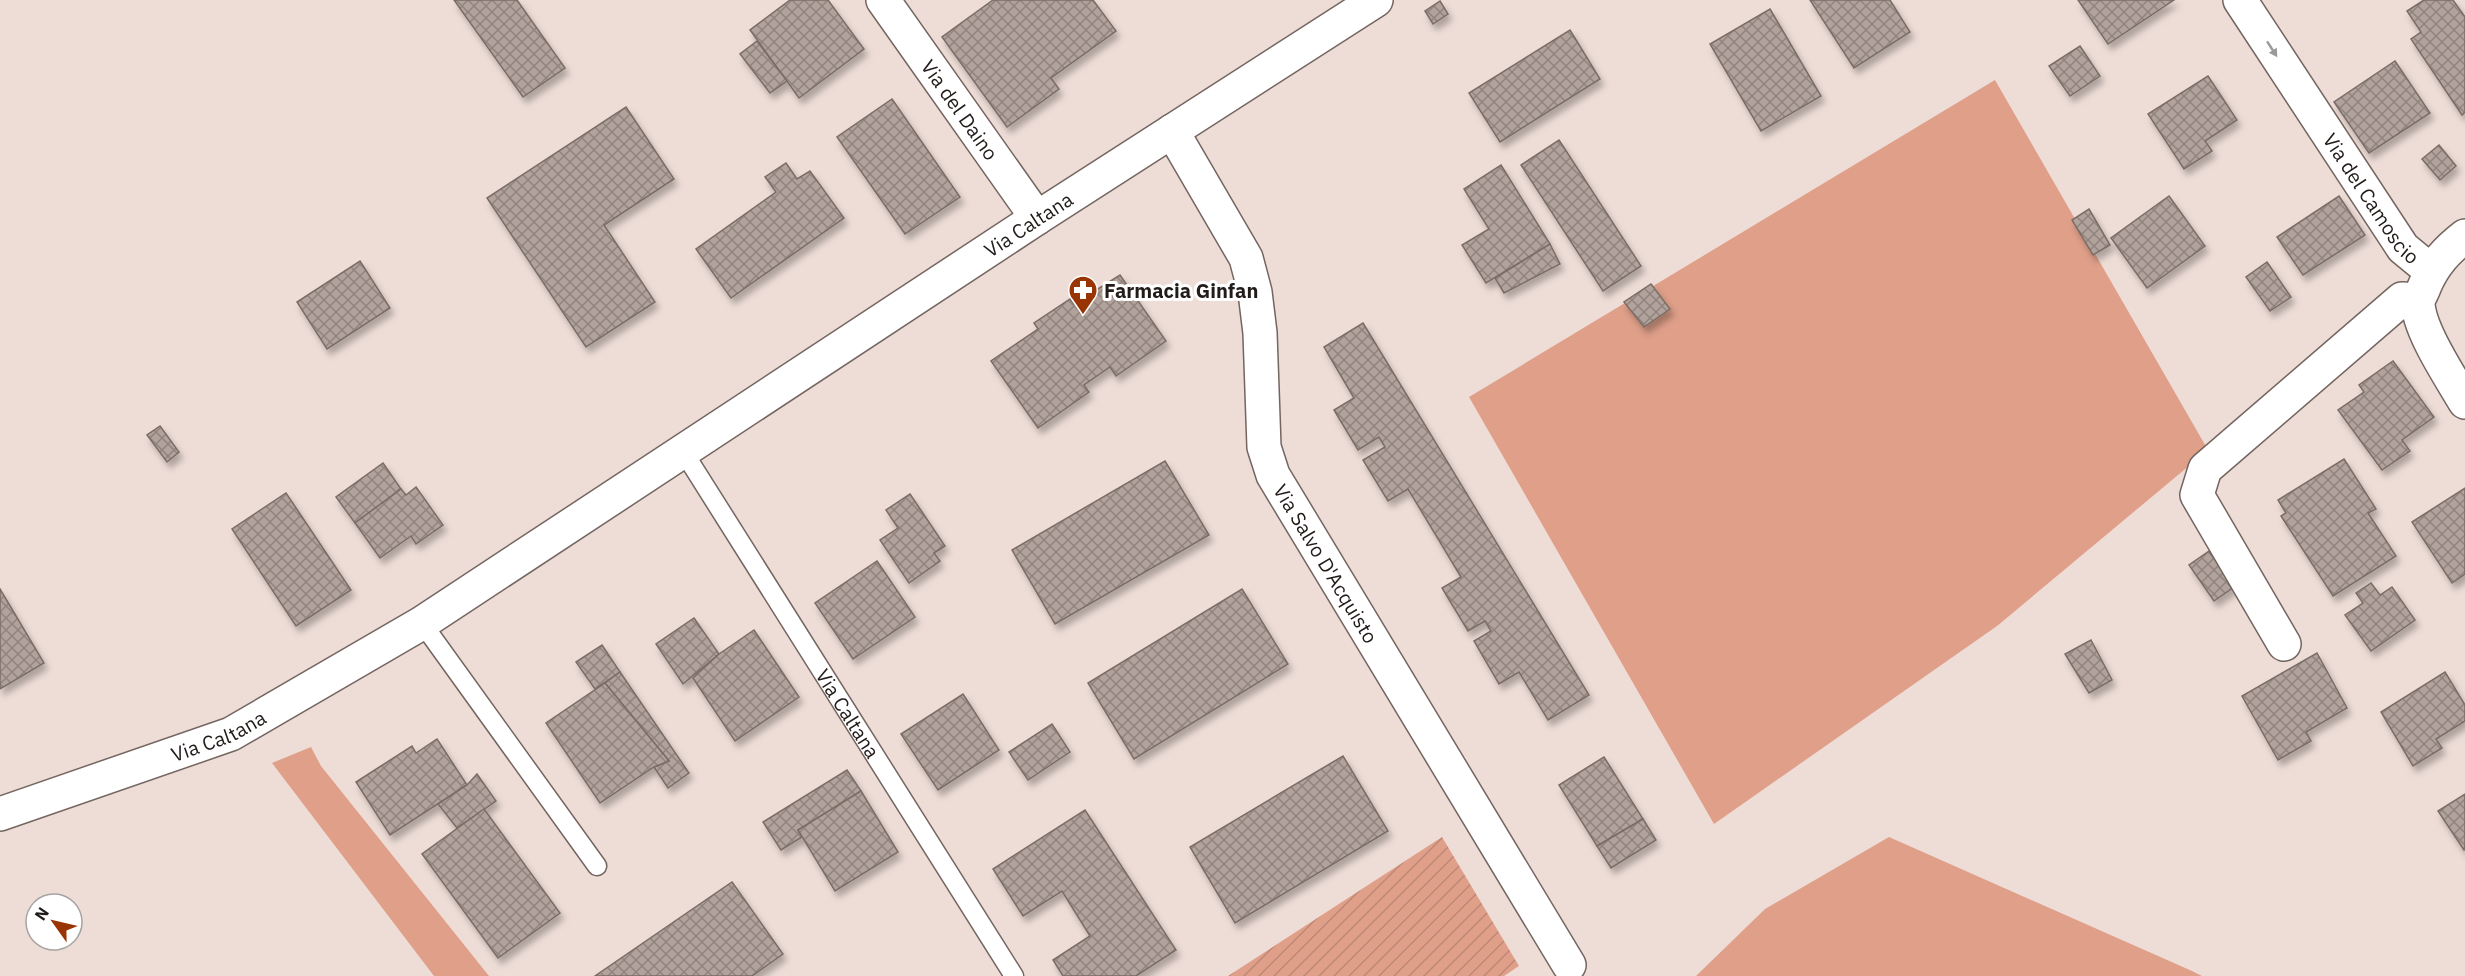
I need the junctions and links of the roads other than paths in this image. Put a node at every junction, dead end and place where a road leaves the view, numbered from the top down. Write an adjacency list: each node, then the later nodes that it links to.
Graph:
1 (883, 0): 5 (street, Via del Daino)
2 (1376, 0): 4 (street, Via Caltana)
3 (2240, 0): 7 (street, Via del Camoscio, one-way to 7)
4 (1172, 131): 5 (street, Via Caltana); 15 (street, Via Salvo D'Acquisto)
5 (1037, 218): 10 (street, Via Caltana)
6 (2465, 236): 7 (street)
7 (2431, 271): 8 (street, Via del Camoscio)
8 (2418, 300): 9 (street); 12 (street)
9 (2465, 402)
10 (683, 451): 11 (street, Via Caltana); 16 (lane, Via Caltana)
11 (422, 623): 13 (street, Via Caltana); 14 (lane)
12 (2284, 644)
13 (0, 814)
14 (597, 866)
15 (1569, 965)
16 (1014, 976)

